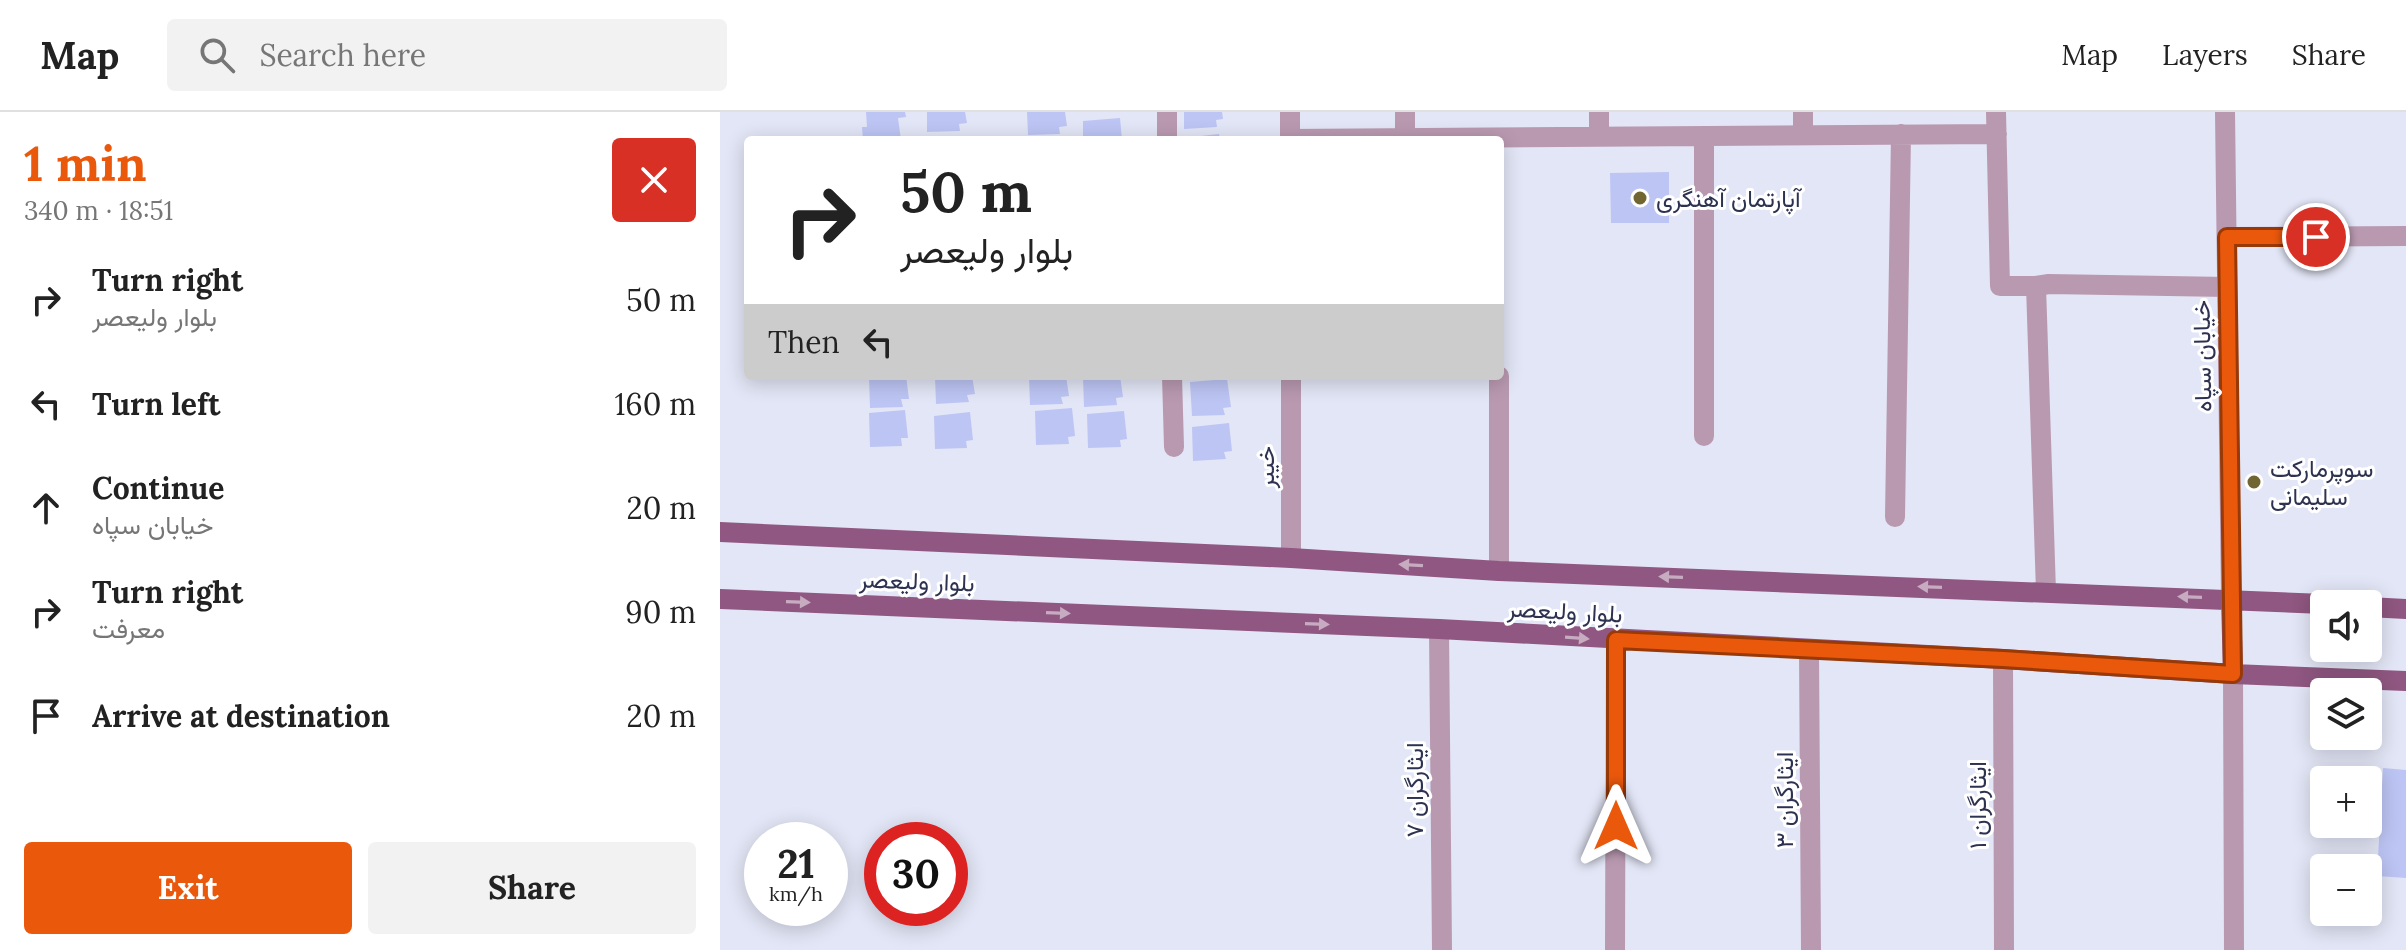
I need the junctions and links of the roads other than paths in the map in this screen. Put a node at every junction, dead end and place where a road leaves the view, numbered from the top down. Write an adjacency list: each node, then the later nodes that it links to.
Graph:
1 (1167, 112): 11 (street)
2 (1290, 112): 12 (street)
3 (1405, 112): 13 (street)
4 (1599, 112): 14 (street)
5 (1803, 112): 10 (street)
6 (1996, 112): 9 (street)
7 (2225, 112): 18 (street, خیابان سپاه)
8 (1901, 134): 9 (street); 10 (street); 26 (street)
9 (1997, 134): 19 (street)
10 (1803, 135): 15 (street)
11 (1167, 136)
12 (1290, 136)
13 (1405, 136)
14 (1599, 136): 15 (street); 16 (street)
15 (1704, 136): 24 (street)
16 (1504, 139)
17 (2406, 236): 18 (street)
18 (2227, 237): 20 (street, خیابان سپاه)
19 (2036, 286): 20 (street); 30 (street)
20 (2227, 287): 32 (street, خیابان سپاه)
21 (1172, 380): 25 (street)
22 (1291, 380): 28 (street, خیبر)
23 (1499, 380): 29 (street)
24 (1704, 436)
25 (1174, 447)
26 (1895, 517)
27 (720, 532): 28 (main road, بلوار ولیعصر)
28 (1291, 558): 29 (main road, بلوار ولیعصر, one-way to 28)
29 (1499, 571): 30 (main road, بلوار ولیعصر, one-way to 29)
30 (2046, 592): 32 (main road, بلوار ولیعصر, one-way to 30)
31 (720, 599): 36 (main road, بلوار ولیعصر, one-way to 36)
32 (2231, 599): 33 (main road, بلوار ولیعصر); 40 (main road)
33 (2310, 603)
34 (2382, 608): 35 (main road)
35 (2406, 609)
36 (1439, 629): 37 (main road, بلوار ولیعصر, one-way to 37); 42 (street, ایثارگران ۷)
37 (1616, 640): 38 (main road, بلوار ولیعصر); 43 (street)
38 (1809, 650): 39 (main road, بلوار ولیعصر); 44 (street, ایثارگران ۳)
39 (2003, 659): 40 (main road, بلوار ولیعصر); 45 (street, ایثارگران ۱)
40 (2233, 674): 41 (main road, بلوار ولیعصر); 46 (street)
41 (2406, 681)
42 (1442, 950)
43 (1615, 950)
44 (1811, 950)
45 (2004, 950)
46 (2234, 950)

